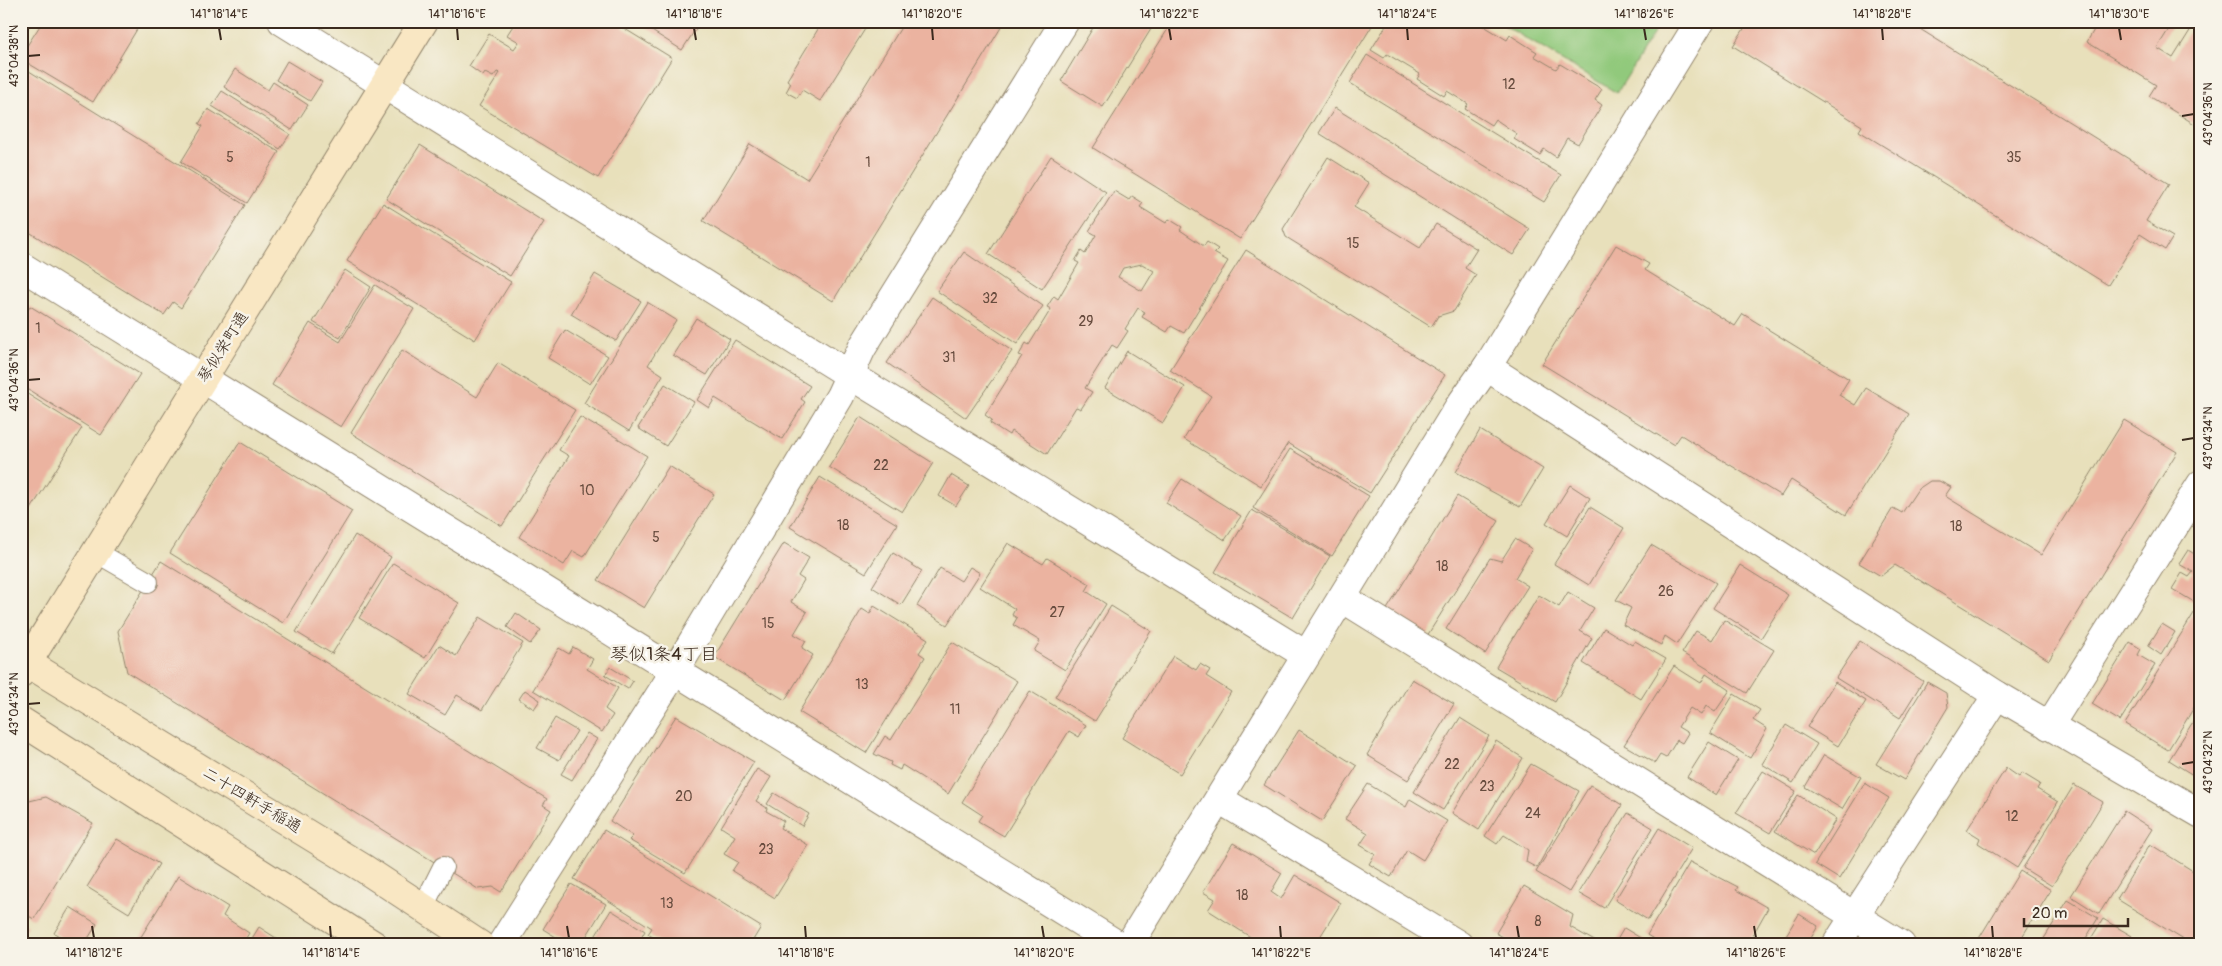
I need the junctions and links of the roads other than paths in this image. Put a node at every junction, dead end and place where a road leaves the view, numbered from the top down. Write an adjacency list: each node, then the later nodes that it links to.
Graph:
1 (282, 21): 5 (street)
2 (424, 21): 5 (street, 琴似栄町通)
3 (1065, 21): 8 (street)
4 (1700, 21): 7 (street)
5 (385, 85): 8 (street); 9 (street, 琴似栄町通)
6 (21, 266): 9 (street)
7 (1486, 367): 13 (street); 17 (street)
8 (850, 375): 14 (street); 16 (street)
9 (203, 379): 11 (street, 琴似栄町通); 16 (street)
10 (2201, 484): 19 (street)
11 (96, 552): 12 (lane); 15 (street, 琴似栄町通)
12 (148, 582)
13 (1342, 598): 14 (street); 24 (street)
14 (1306, 655): 20 (street)
15 (23, 665): 23 (street, 二十四軒手稲通)
16 (675, 671): 27 (street); 28 (street)
17 (1996, 695): 19 (street); 24 (street)
18 (21, 721): 25 (street)
19 (2049, 726): 21 (street)
20 (1219, 799): 29 (street); 30 (street)
21 (2201, 814)
22 (443, 867): 23 (lane)
23 (423, 907): 26 (street, 二十四軒手稲通)
24 (1854, 916): 31 (street); 32 (street)
25 (374, 945)
26 (480, 945)
27 (501, 945)
28 (1118, 945)
29 (1129, 945)
30 (1459, 945)
31 (1836, 945)
32 (1901, 945)

